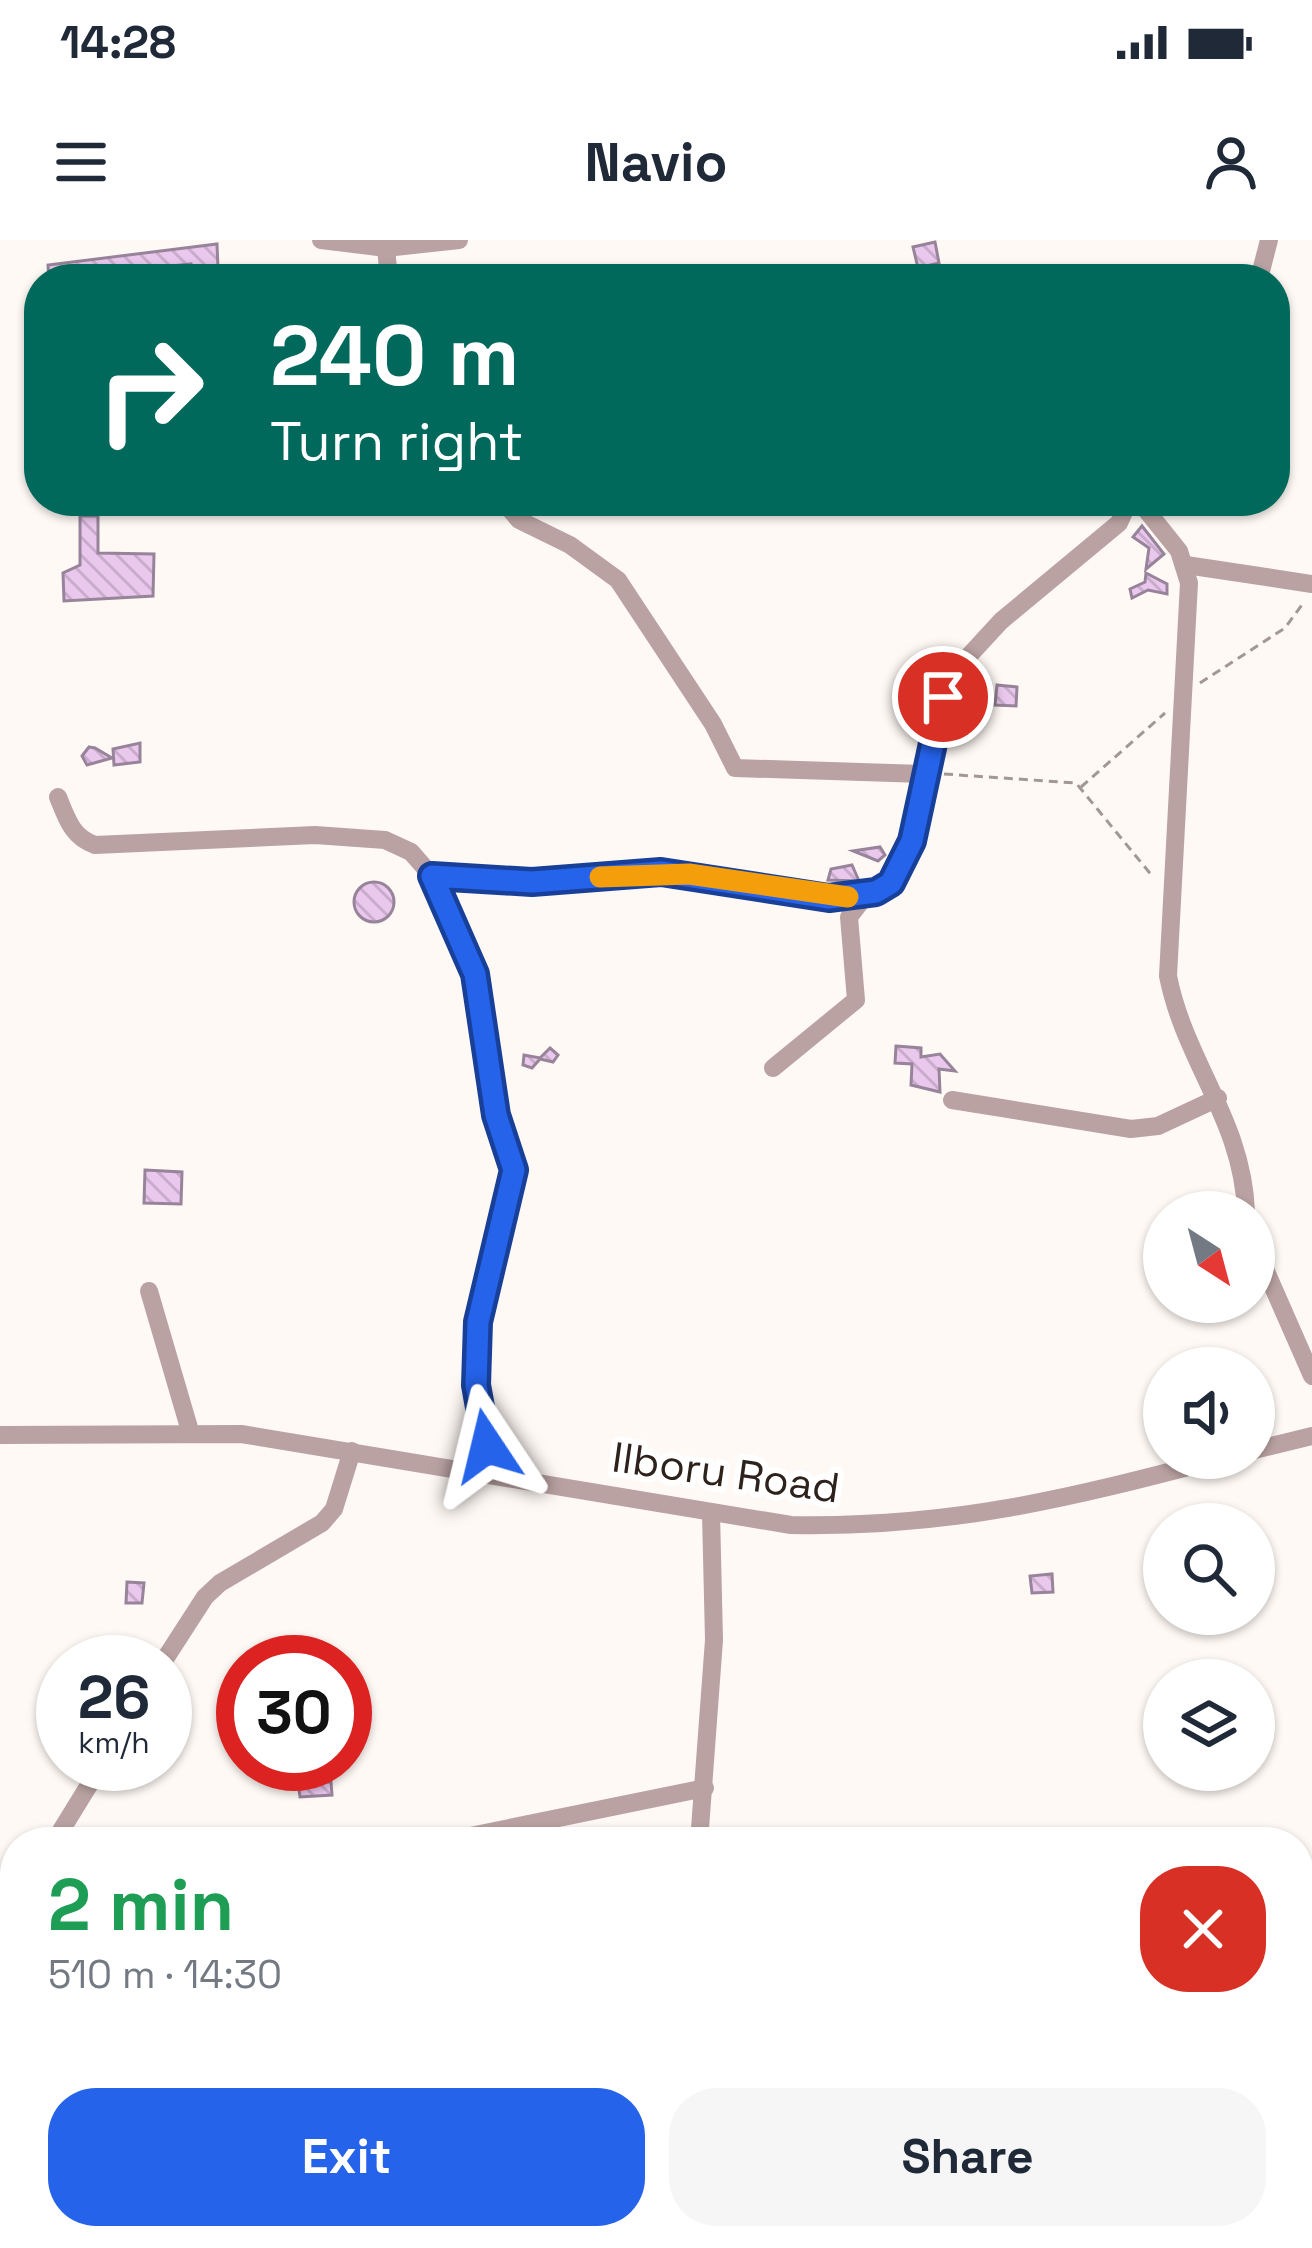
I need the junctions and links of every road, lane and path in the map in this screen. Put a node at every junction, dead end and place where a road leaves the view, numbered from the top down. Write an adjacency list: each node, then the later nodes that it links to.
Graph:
1 (321, 240): 3 (street)
2 (459, 240): 3 (street)
3 (386, 248): 4 (street)
4 (388, 264)
5 (516, 516): 11 (street)
6 (1122, 516): 11 (street)
7 (1150, 516): 8 (street)
8 (1186, 565): 9 (street); 10 (street)
9 (1309, 591): 10 (path)
10 (1184, 696): 12 (path); 16 (street)
11 (923, 774): 12 (path); 15 (street)
12 (1081, 787): 16 (path)
13 (58, 797): 14 (street)
14 (432, 876): 15 (street); 29 (street)
15 (866, 895): 17 (street)
16 (1171, 903): 18 (street)
17 (773, 1068)
18 (1218, 1098): 19 (street); 20 (street)
19 (952, 1100)
20 (1244, 1191)
21 (149, 1291): 24 (street)
22 (1275, 1292): 23 (street)
23 (1312, 1376)
24 (190, 1431): 25 (street, Ilboru Road); 28 (street, Ilboru Road)
25 (0, 1435)
26 (1312, 1436): 27 (street)
27 (1275, 1445)
28 (352, 1451): 29 (street, Ilboru Road); 32 (street)
29 (465, 1470): 31 (street, Ilboru Road)
30 (1155, 1479): 31 (street, Ilboru Road)
31 (711, 1513): 33 (street)
32 (181, 1635)
33 (705, 1788): 36 (street); 37 (street)
34 (85, 1791): 35 (street)
35 (63, 1827)
36 (514, 1827)
37 (701, 1827)

